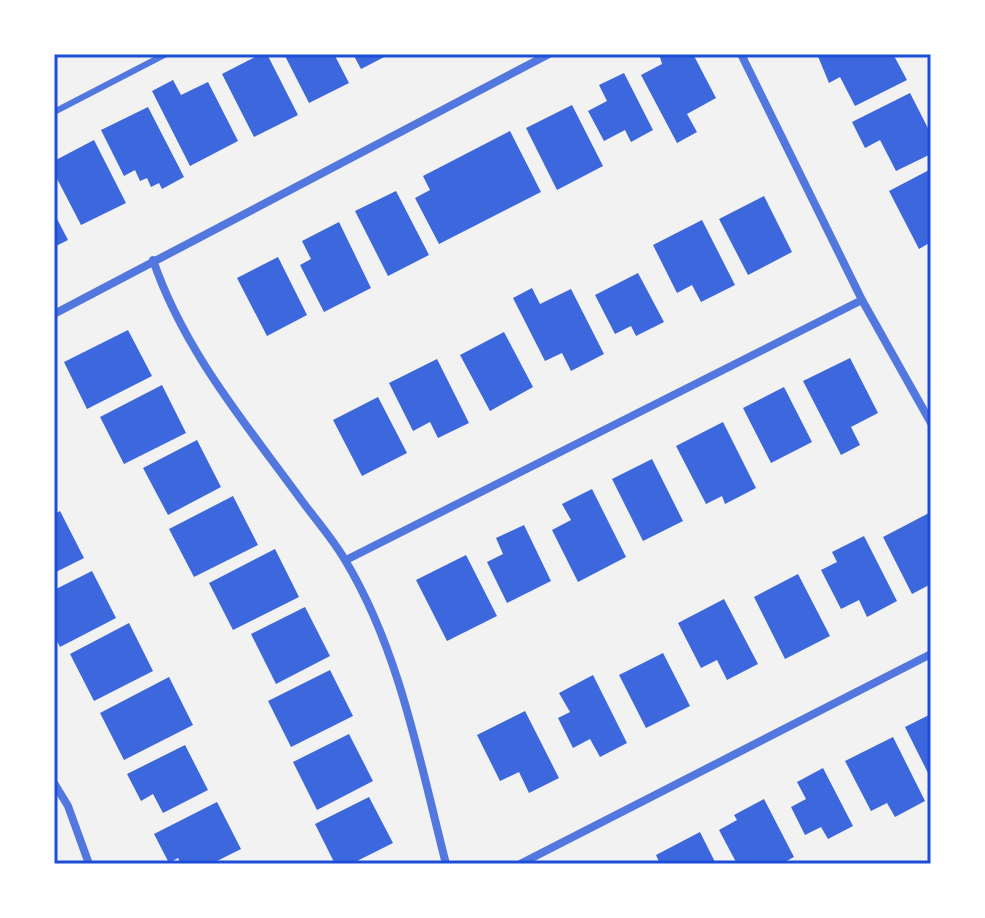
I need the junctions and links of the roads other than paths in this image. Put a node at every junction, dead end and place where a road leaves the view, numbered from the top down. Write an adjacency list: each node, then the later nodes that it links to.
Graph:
1 (166, 54): 4 (lane)
2 (549, 54): 5 (street)
3 (741, 54): 6 (street)
4 (54, 112)
5 (153, 260): 7 (street); 9 (street)
6 (862, 300): 8 (street); 9 (street)
7 (54, 314)
8 (931, 423)
9 (346, 560): 13 (street)
10 (931, 654): 14 (street)
11 (54, 783): 12 (street)
12 (89, 864)
13 (446, 864)
14 (520, 864)

